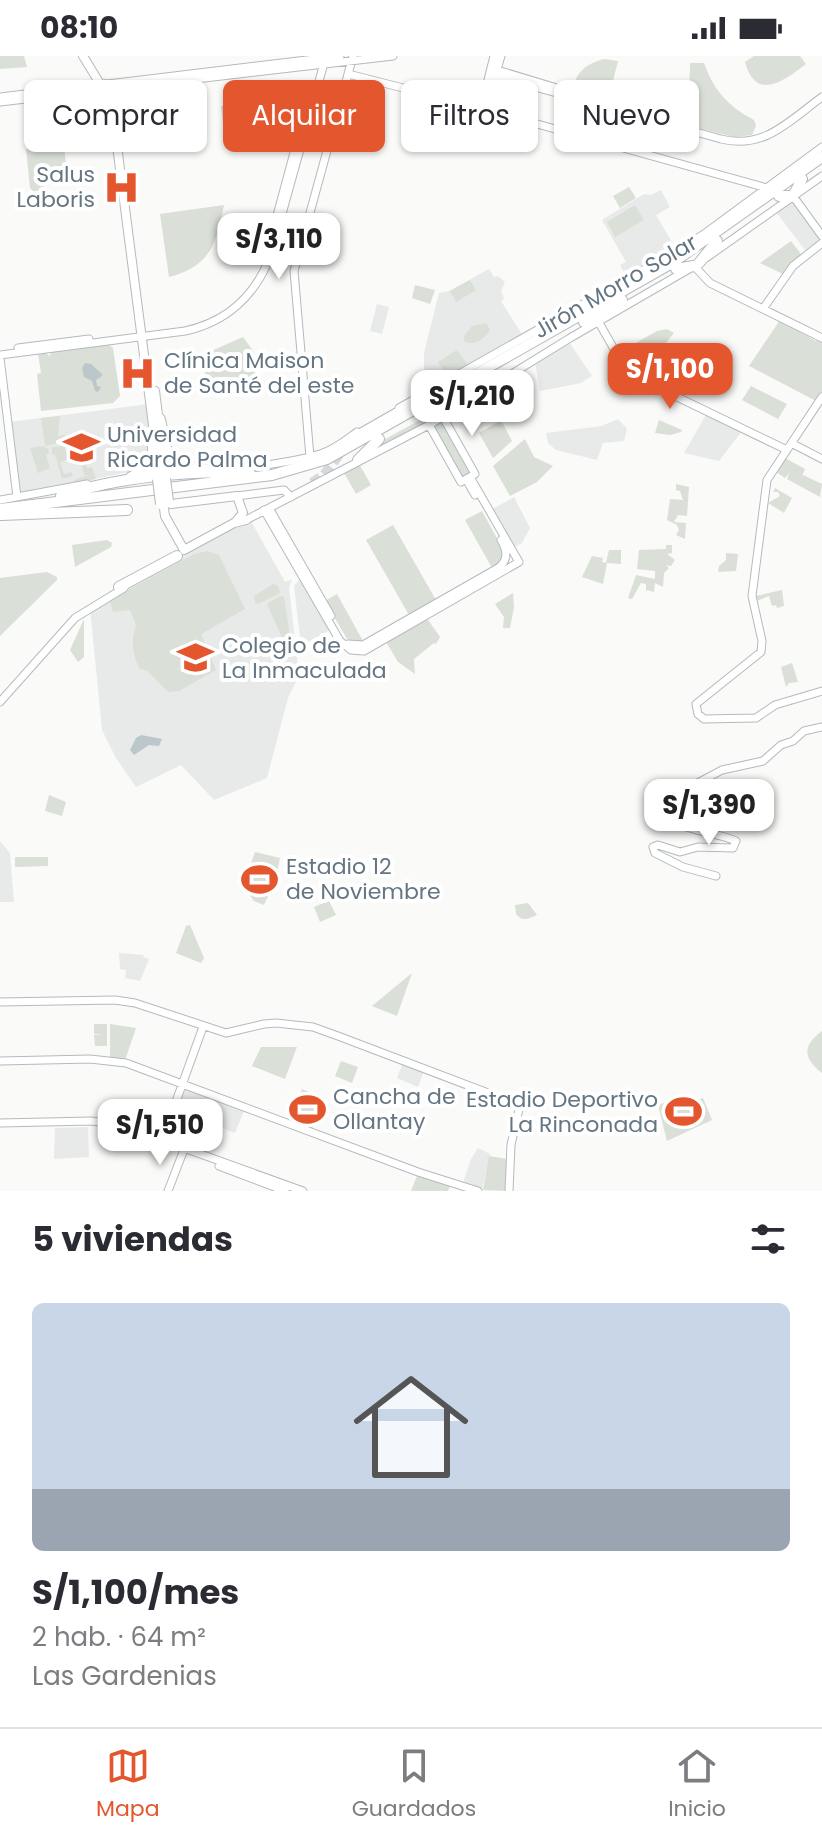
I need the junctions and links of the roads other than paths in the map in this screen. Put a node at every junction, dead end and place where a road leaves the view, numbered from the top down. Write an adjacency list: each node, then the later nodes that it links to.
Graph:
1 (83, 56): 12 (main road)
2 (89, 56): 13 (main road)
3 (340, 56): 7 (street)
4 (393, 56): 8 (street)
5 (494, 56): 16 (street)
6 (501, 56): 10 (street)
7 (323, 59): 8 (street); 9 (street); 42 (street)
8 (352, 59): 11 (street)
9 (266, 68): 14 (street); 15 (street)
10 (496, 73): 17 (street); 19 (street)
11 (348, 74): 18 (street); 58 (street)
12 (102, 80)
13 (104, 80)
14 (181, 80)
15 (181, 80)
16 (490, 80)
17 (494, 80)
18 (401, 88)
19 (822, 94)
20 (24, 98): 21 (street)
21 (0, 100)
22 (538, 126): 30 (street)
23 (822, 147): 27 (street, Jirón Morro Solar)
24 (123, 152): 42 (main road)
25 (822, 156): 27 (highway); 33 (highway)
26 (822, 165): 29 (highway)
27 (782, 176): 30 (street, Jirón Morro Solar)
28 (822, 176): 32 (street)
29 (802, 179): 31 (highway); 32 (highway)
30 (760, 190): 33 (highway); 39 (street, Jirón Morro Solar)
31 (779, 196): 32 (highway); 35 (highway)
32 (793, 196): 34 (street); 37 (street)
33 (746, 212): 38 (highway)
34 (822, 236)
35 (717, 241): 37 (highway); 38 (highway)
36 (822, 243): 40 (street)
37 (697, 265): 38 (highway); 40 (street); 41 (street); 43 (street)
38 (670, 268): 39 (highway); 47 (highway); 54 (highway)
39 (626, 281): 55 (street, Jirón Morro Solar)
40 (765, 306): 43 (street)
41 (598, 321): 50 (street); 56 (street)
42 (145, 334): 44 (street); 49 (main road); 52 (main road)
43 (822, 336)
44 (0, 355): 69 (street)
45 (0, 395): 69 (street)
46 (822, 397): 56 (street)
47 (438, 398): 53 (highway); 54 (highway)
48 (822, 404): 56 (street)
49 (158, 414): 57 (main road); 58 (street, Jirón Morro Solar)
50 (443, 417): 51 (street); 65 (street)
51 (429, 425): 60 (street); 65 (street)
52 (154, 427): 57 (main road); 66 (street)
53 (357, 436)
54 (376, 437): 55 (highway); 60 (highway); 61 (highway); 75 (highway)
55 (340, 445): 58 (street, Jirón Morro Solar)
56 (790, 447): 59 (street); 80 (street)
57 (160, 456): 62 (highway); 64 (main road); 66 (highway)
58 (310, 457): 61 (highway)
59 (822, 459)
60 (358, 460): 68 (street)
61 (290, 471): 63 (highway)
62 (184, 473): 63 (highway); 64 (highway)
63 (272, 475): 71 (highway)
64 (162, 478): 66 (highway); 72 (highway, bridge)
65 (468, 478): 74 (street); 74 (street)
66 (131, 479): 69 (street); 71 (highway)
67 (237, 496): 68 (street); 72 (main road); 77 (main road)
68 (291, 497): 74 (street)
69 (15, 498): 70 (street); 71 (highway)
70 (0, 500)
71 (35, 505): 75 (highway)
72 (166, 505): 78 (main road)
73 (127, 510): 75 (highway)
74 (269, 512): 76 (street)
75 (0, 513)
76 (246, 520): 77 (main road)
77 (234, 523): 78 (main road)
78 (182, 552): 79 (highway); 81 (street)
79 (119, 587): 81 (street)
80 (822, 691)
81 (0, 699)
82 (822, 727): 83 (street)
83 (716, 876)
84 (0, 1002): 85 (street)
85 (201, 1026): 87 (street); 95 (street)
86 (0, 1061): 87 (street)
87 (182, 1083): 89 (street); 94 (street)
88 (0, 1125): 89 (street); 90 (street)
89 (160, 1140): 93 (street)
90 (183, 1152): 91 (street); 92 (street)
91 (168, 1191)
92 (285, 1191)
93 (303, 1191)
94 (478, 1191)
95 (509, 1191)

